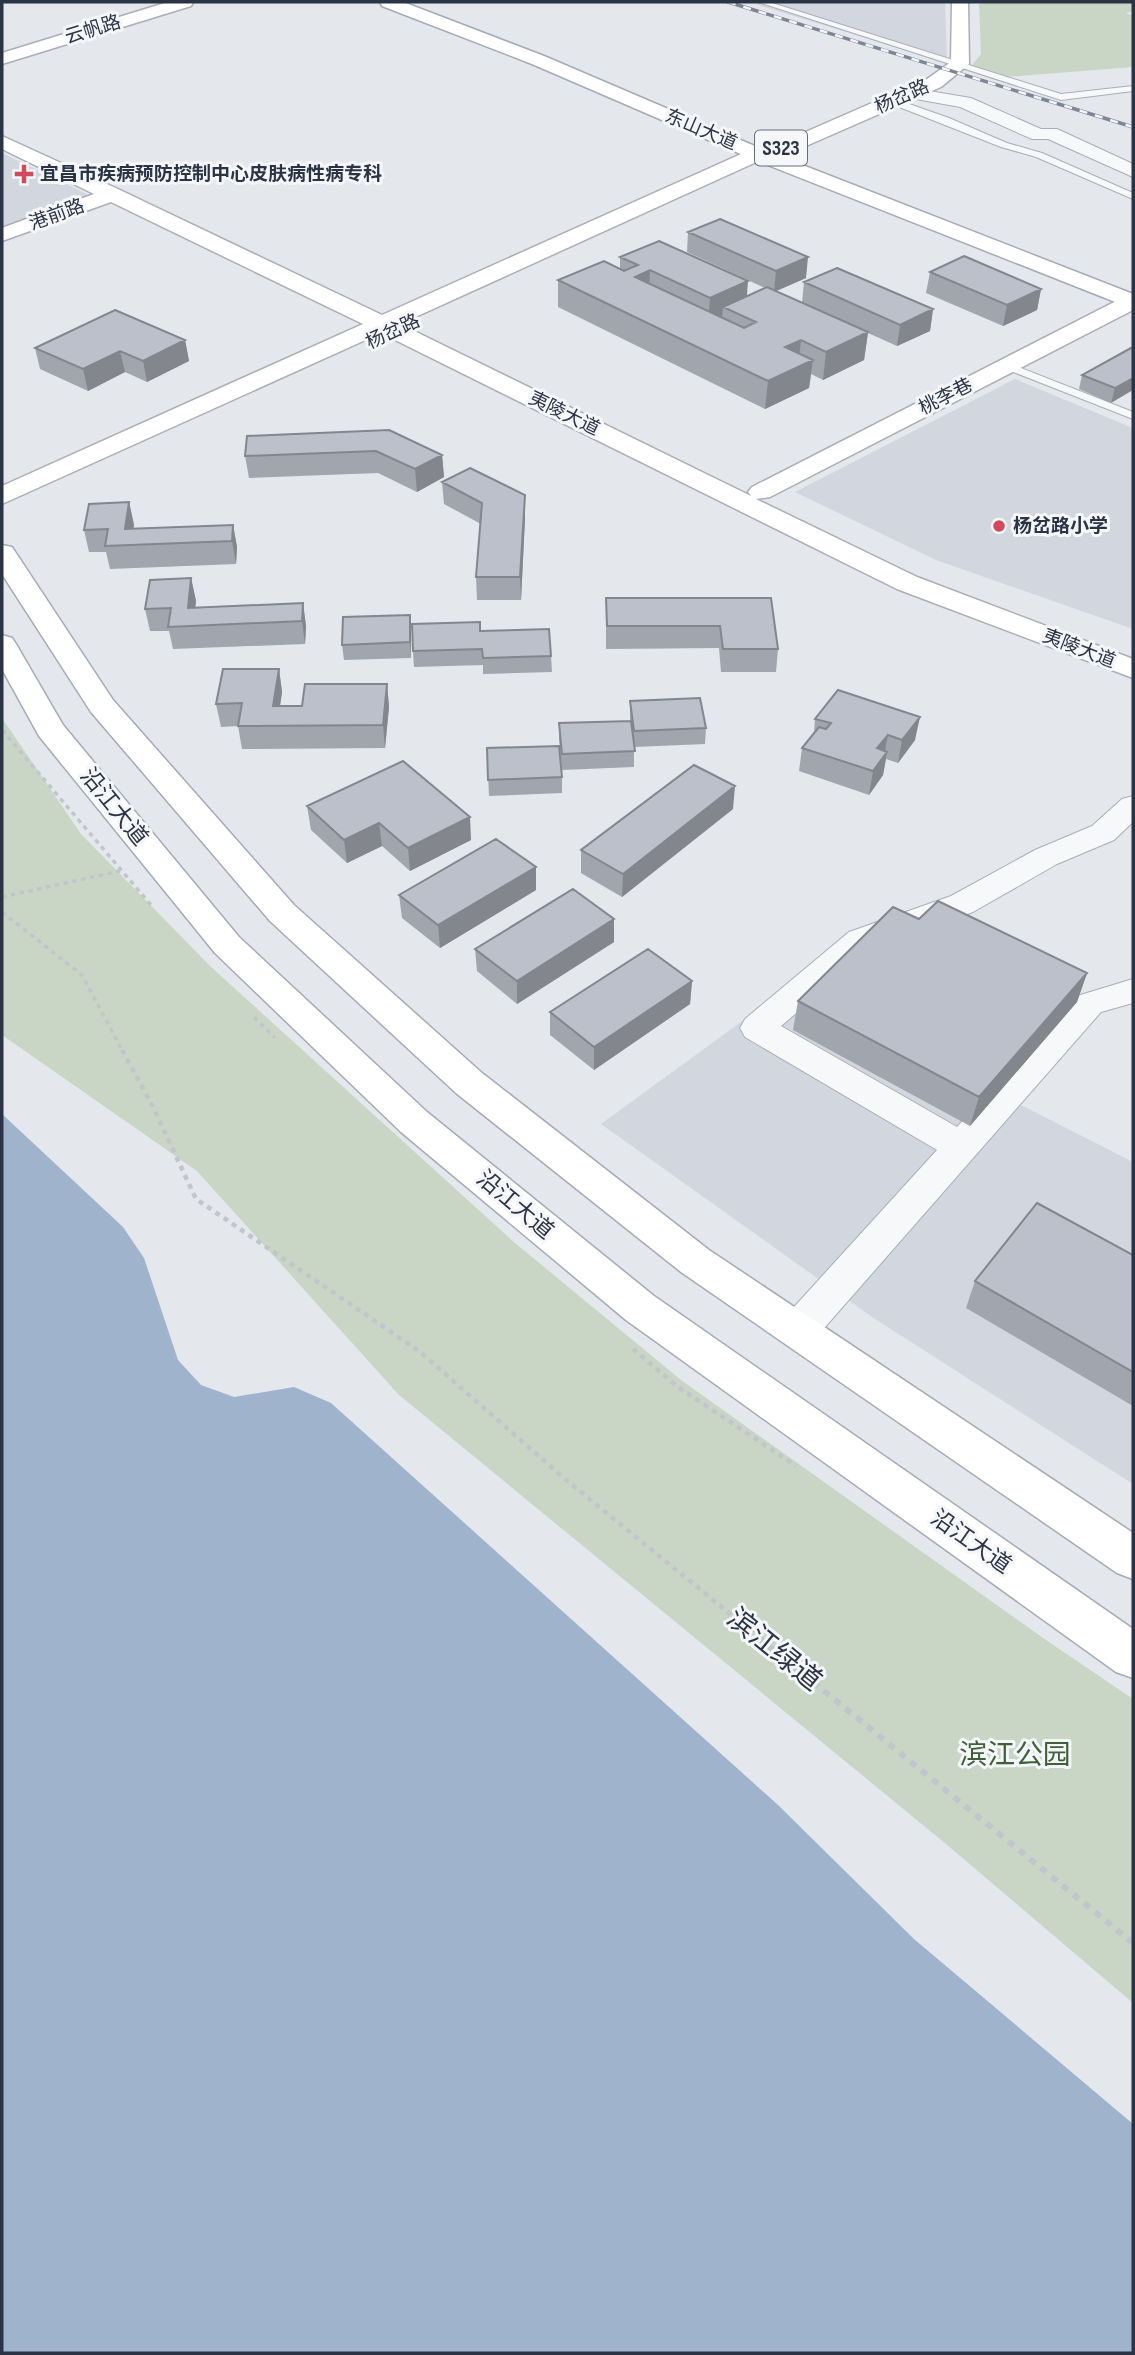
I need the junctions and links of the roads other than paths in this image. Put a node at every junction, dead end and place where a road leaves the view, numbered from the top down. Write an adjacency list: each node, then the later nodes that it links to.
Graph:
1 (185, 2): 6 (main road, 云帆路)
2 (388, 2): 13 (main road, 东山大道)
3 (432, 2): 13 (main road, 东山大道 / S323)
4 (762, 2): 7 (lane)
5 (960, 2): 7 (main road)
6 (2, 59)
7 (960, 64): 8 (lane); 9 (main road, 杨岔路)
8 (1133, 89)
9 (911, 93): 10 (main road, 杨岔路); 14 (street)
10 (892, 101): 13 (main road, 杨岔路); 16 (lane)
11 (2, 128): 19 (main road, 夷陵大道)
12 (2, 142): 15 (main road, 夷陵大道)
13 (770, 154): 18 (main road, 东山大道); 19 (main road, 杨岔路)
14 (1133, 171)
15 (113, 194): 17 (main road, 港前路); 19 (main road, 夷陵大道)
16 (1133, 196)
17 (2, 236)
18 (1133, 296): 20 (main road, 桃李巷)
19 (398, 324): 22 (main road, 夷陵大道); 23 (main road, 杨岔路); 24 (main road, 杨岔路); 28 (main road, 夷陵大道)
20 (1007, 366): 21 (lane); 22 (main road, 桃李巷)
21 (1133, 416)
22 (761, 492): 27 (main road, 夷陵大道)
23 (2, 496)
24 (2, 513)
25 (2, 553): 32 (main road)
26 (2, 644): 34 (main road, 沿江大道)
27 (1133, 651)
28 (1133, 669)
29 (1133, 806): 31 (street)
30 (1133, 991): 31 (street)
31 (962, 1147): 32 (street)
32 (798, 1330): 33 (main road)
33 (1133, 1558)
34 (1133, 1656)

